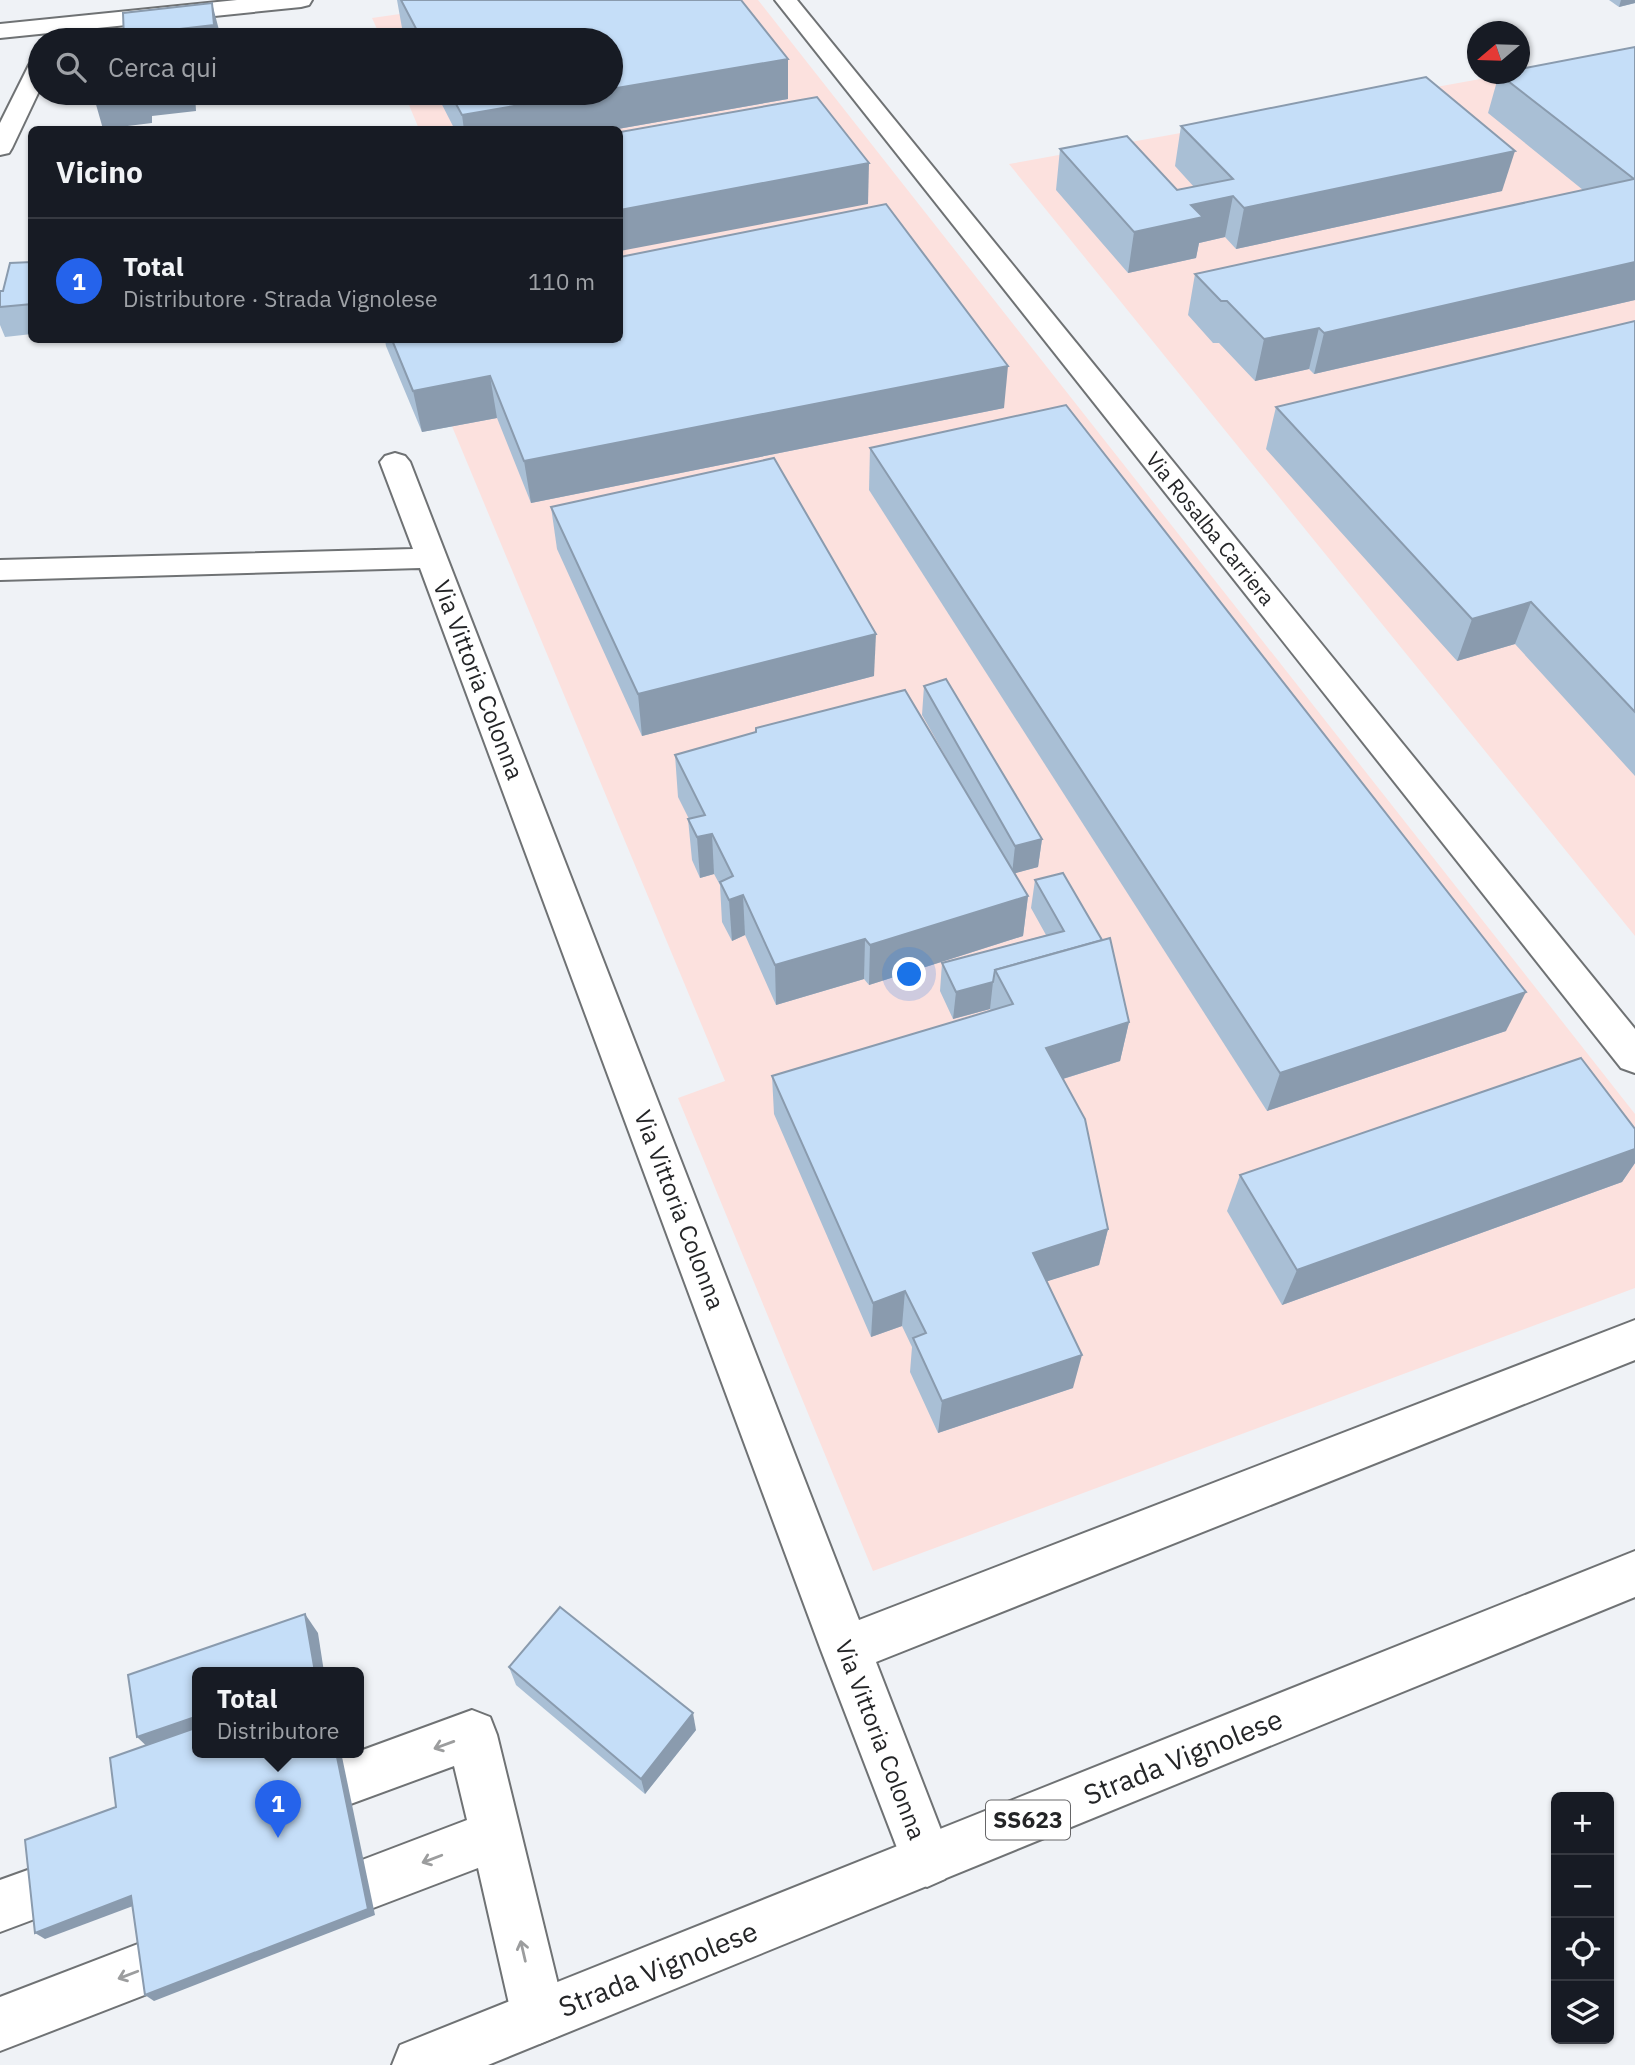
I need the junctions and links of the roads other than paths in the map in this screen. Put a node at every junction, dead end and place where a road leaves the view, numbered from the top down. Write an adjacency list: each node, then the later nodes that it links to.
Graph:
1 (70, 0): 4 (street)
2 (301, 0): 5 (street)
3 (786, 0): 13 (street, Via Rosalba Carriera)
4 (57, 28)
5 (92, 28)
6 (0, 31): 7 (street)
7 (28, 32)
8 (28, 90): 9 (street)
9 (0, 148)
10 (396, 462): 11 (street, Via Vittoria Colonna)
11 (432, 558): 12 (street, Via Vittoria Colonna); 16 (street, Via Vittoria Colonna)
12 (0, 570)
13 (1635, 1058)
14 (1635, 1340): 16 (street)
15 (1635, 1574): 19 (street, Strada Vignolese / SS623)
16 (845, 1650): 19 (street, Via Vittoria Colonna)
17 (249, 1816): 18 (street, one-way to 17)
18 (496, 1835): 22 (street, one-way to 18); 23 (street, one-way to 23)
19 (927, 1861): 22 (street, Strada Vignolese / SS623)
20 (118, 1863): 21 (street)
21 (0, 1906)
22 (539, 2017): 24 (street, Strada Vignolese / SS623)
23 (0, 2024)
24 (420, 2065)

